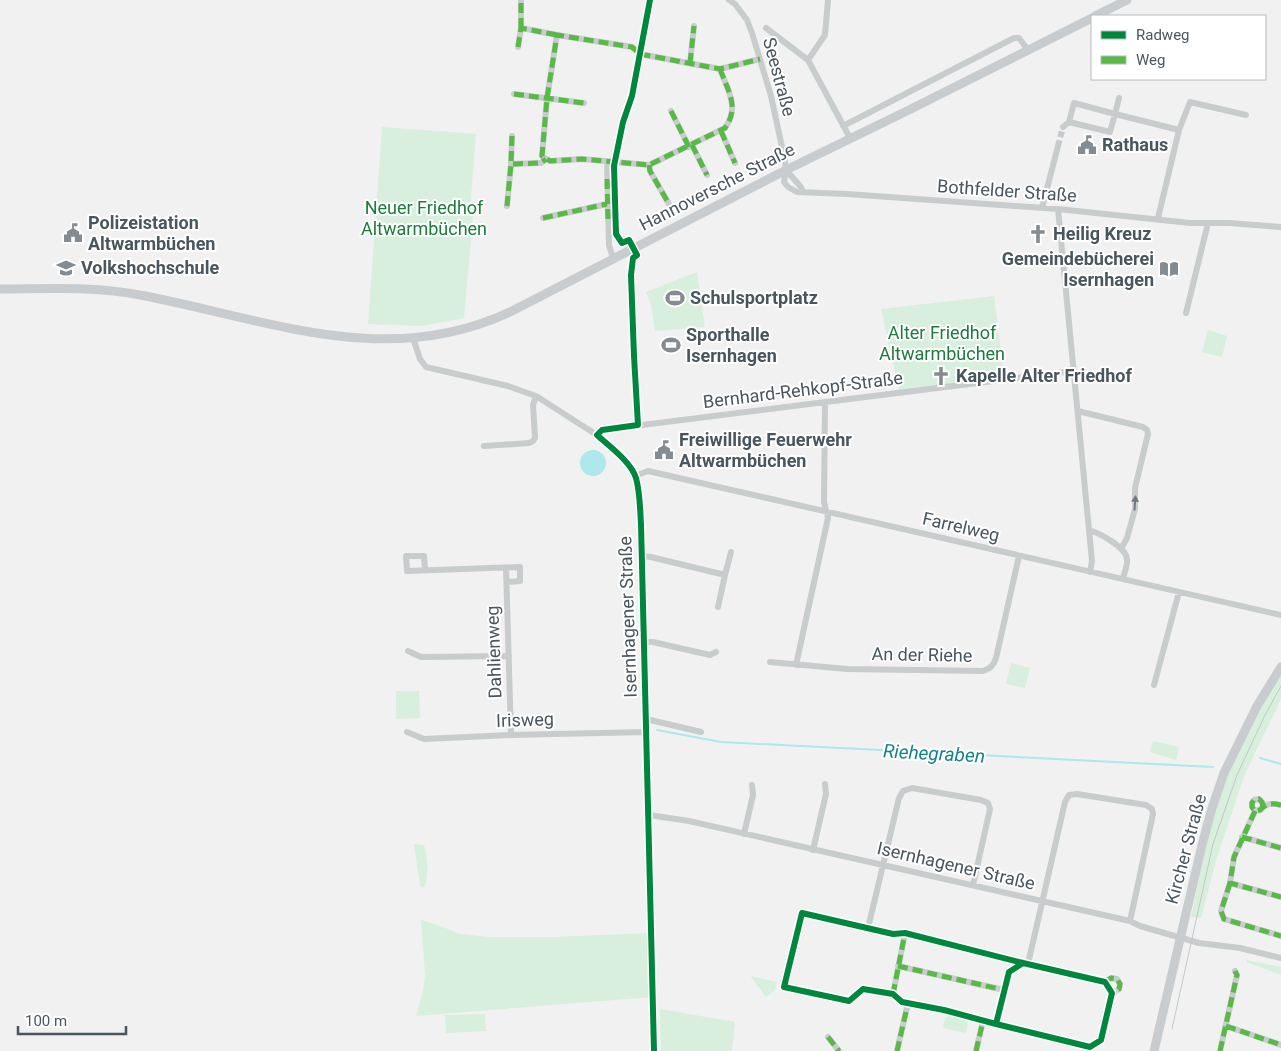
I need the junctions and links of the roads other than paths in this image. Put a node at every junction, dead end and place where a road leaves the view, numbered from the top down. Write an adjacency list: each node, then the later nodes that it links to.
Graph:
1 (522, 0): 8 (street)
2 (729, 0): 13 (street, Seestraße)
3 (828, 0): 14 (street)
4 (1127, 0): 5 (main road, Hannoversche Straße)
5 (1098, 15)
6 (1091, 18): 12 (main road, Hannoversche Straße)
7 (694, 26): 15 (street)
8 (521, 28): 10 (street); 11 (street)
9 (766, 28): 14 (street)
10 (557, 35): 15 (street); 18 (street)
11 (518, 47)
12 (1028, 50): 25 (street); 30 (main road, Hannoversche Straße)
13 (760, 59): 16 (street); 38 (street, Seestraße)
14 (808, 60): 25 (street)
15 (690, 63): 16 (street)
16 (720, 69): 28 (street)
17 (514, 94): 18 (street)
18 (547, 98): 20 (street); 33 (street)
19 (1119, 98): 22 (street)
20 (584, 103)
21 (671, 111): 31 (street)
22 (1115, 114): 24 (street); 24 (street); 27 (street)
23 (1246, 115): 27 (street)
24 (1069, 122): 26 (street)
25 (844, 126): 30 (street)
26 (1063, 127)
27 (1180, 130): 46 (street)
28 (721, 131): 31 (street); 35 (street)
29 (512, 136): 36 (street)
30 (850, 138): 38 (main road, Hannoversche Straße)
31 (690, 146): 37 (street); 39 (street)
32 (1058, 146): 43 (street)
33 (546, 159): 34 (street); 36 (street)
34 (607, 160): 37 (street); 40 (street)
35 (735, 163)
36 (511, 164): 42 (street)
37 (649, 165): 41 (street)
38 (786, 170): 43 (street, Bothfelder Straße); 49 (main road, Hannoversche Straße)
39 (707, 175)
40 (607, 204): 45 (street); 49 (street)
41 (669, 204)
42 (507, 206)
43 (1042, 208): 44 (street, Bothfelder Straße)
44 (1058, 209): 46 (street, Bothfelder Straße); 53 (street)
45 (544, 218)
46 (1158, 218): 47 (street, Bothfelder Straße)
47 (1208, 223): 48 (street, Bothfelder Straße); 51 (street)
48 (1281, 228)
49 (613, 258): 52 (main road, Hannoversche Straße)
50 (0, 289): 52 (main road, Hannoversche Straße)
51 (1186, 313)
52 (413, 338): 54 (street, Isernhagener Straße)
53 (1073, 371): 55 (street, Bernhard-Rehkopf-Straße); 56 (street)
54 (536, 396): 57 (street, Isernhagener Straße); 58 (street)
55 (825, 402): 57 (street, Bernhard-Rehkopf-Straße); 60 (street)
56 (1078, 411): 61 (street); 62 (street, one-way to 56)
57 (597, 435): 59 (street, Isernhagener Straße)
58 (484, 446)
59 (635, 476): 60 (street, Farrelweg); 64 (street, Isernhagener Straße)
60 (827, 512): 65 (street, Farrelweg); 80 (street)
61 (1089, 530): 62 (street); 68 (street)
62 (1121, 549): 70 (street)
63 (730, 552): 69 (street)
64 (641, 556): 69 (street); 75 (street, Isernhagener Straße)
65 (1019, 556): 68 (street, Farrelweg); 80 (street, An der Riehe)
66 (506, 568): 67 (street); 71 (street, Dahlienweg); 71 (street)
67 (424, 570)
68 (1090, 572): 70 (street, Farrelweg)
69 (725, 575): 73 (street)
70 (1122, 579): 72 (street, Farrelweg)
71 (507, 582): 78 (street, Dahlienweg)
72 (1179, 592): 74 (street, Farrelweg); 82 (street)
73 (718, 607)
74 (1281, 615)
75 (644, 642): 77 (street); 83 (street, Isernhagener Straße)
76 (408, 651): 78 (street)
77 (716, 652)
78 (509, 656): 87 (street, Dahlienweg)
79 (770, 662): 80 (street, An der Riehe)
80 (796, 665)
81 (1281, 666): 106 (main road, Kircher Straße)
82 (1154, 685)
83 (646, 719): 85 (street, Isernhagener Straße); 86 (street)
84 (407, 732): 87 (street, Irisweg)
85 (646, 732): 87 (street, Irisweg); 93 (street, Isernhagener Straße)
86 (701, 732)
87 (511, 735)
88 (825, 784): 96 (street)
89 (752, 785): 93 (street)
90 (1281, 805): 91 (street)
91 (1263, 806): 92 (street); 92 (street)
92 (1256, 810): 94 (street)
93 (744, 834): 96 (street, Isernhagener Straße)
94 (1242, 836): 95 (street); 98 (street)
95 (1281, 848)
96 (813, 850): 97 (street, Isernhagener Straße)
97 (884, 864): 99 (street, Isernhagener Straße); 99 (street); 103 (street)
98 (1230, 883): 100 (street); 105 (street)
99 (973, 886): 101 (street, Isernhagener Straße)
100 (1281, 897)
101 (1043, 901): 102 (street, Isernhagener Straße); 102 (street); 108 (street)
102 (1130, 921): 106 (street, Isernhagener Straße)
103 (868, 928): 104 (street); 114 (street)
104 (905, 933): 108 (street); 109 (street)
105 (1281, 936)
106 (1180, 937): 107 (street, Isernhagener Straße); 124 (main road, Kircher Straße)
107 (1281, 958)
108 (1026, 964): 111 (street); 112 (street)
109 (898, 966): 112 (street); 114 (street)
110 (1235, 971): 118 (street)
111 (1105, 982): 113 (street); 113 (street)
112 (1004, 990): 117 (street)
113 (1112, 993): 117 (street)
114 (893, 994): 115 (street)
115 (908, 1003): 116 (street); 122 (street)
116 (983, 1021): 117 (street); 123 (street)
117 (996, 1024)
118 (1226, 1026): 120 (street); 125 (street)
119 (828, 1037): 121 (street)
120 (1281, 1045)
121 (839, 1051)
122 (897, 1051)
123 (976, 1051)
124 (1154, 1051)
125 (1220, 1051)

